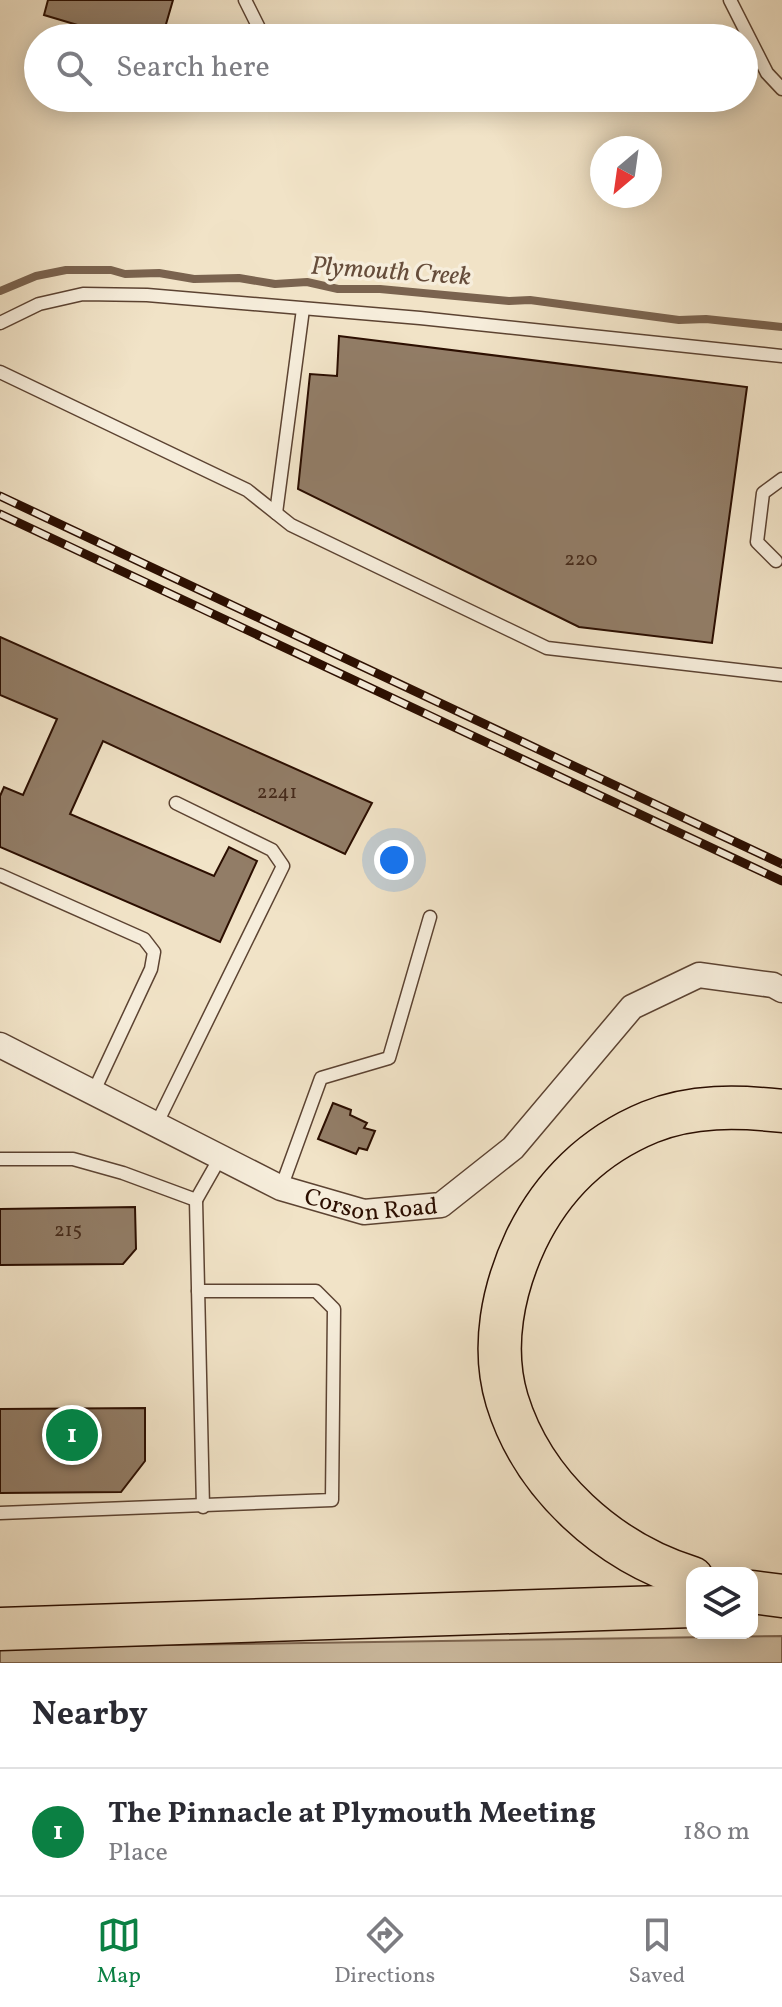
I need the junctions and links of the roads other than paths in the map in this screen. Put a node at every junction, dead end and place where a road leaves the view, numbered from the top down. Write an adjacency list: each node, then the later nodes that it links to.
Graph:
1 (245, 0): 3 (lane)
2 (730, 0): 4 (lane)
3 (257, 24)
4 (742, 24)
5 (758, 55): 6 (lane)
6 (782, 89)
7 (303, 309): 8 (lane); 9 (lane); 12 (lane)
8 (0, 323)
9 (782, 356)
10 (0, 372): 12 (lane)
11 (782, 479): 13 (lane)
12 (276, 513): 14 (lane)
13 (776, 561)
14 (782, 675)
15 (176, 803): 22 (lane)
16 (0, 875): 20 (lane)
17 (430, 917): 25 (lane)
18 (782, 990): 25 (street, Corson Road)
19 (0, 1045): 20 (street, Corson Road)
20 (93, 1093): 22 (street, Corson Road)
21 (782, 1111): 30 (highway)
22 (156, 1125): 23 (street, Corson Road)
23 (221, 1156): 25 (street, Corson Road); 26 (lane)
24 (0, 1159): 26 (lane)
25 (281, 1188)
26 (196, 1200): 27 (lane)
27 (198, 1291): 28 (lane); 28 (lane)
28 (203, 1507): 29 (lane)
29 (0, 1513)
30 (686, 1576)
31 (758, 1593): 32 (highway)
32 (782, 1596)
33 (782, 1604): 34 (highway)
34 (758, 1605)
35 (686, 1606): 36 (highway)
36 (0, 1629)

